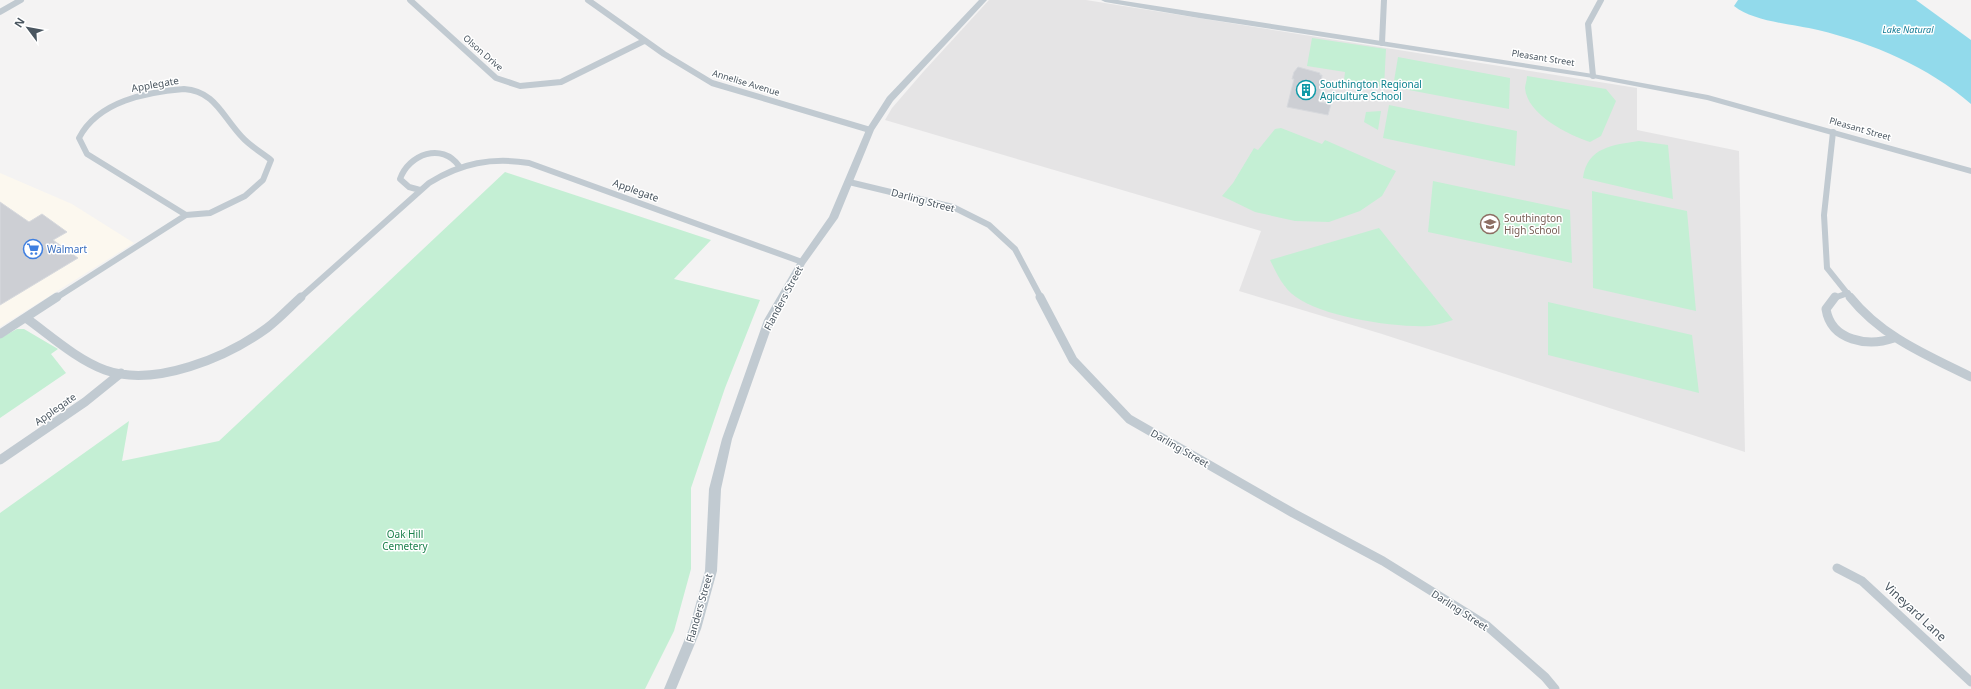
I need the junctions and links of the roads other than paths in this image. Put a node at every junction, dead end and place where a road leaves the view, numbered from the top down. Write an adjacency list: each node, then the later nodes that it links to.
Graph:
1 (21, 0): 8 (street)
2 (410, 0): 9 (street, Olson Drive)
3 (588, 0): 9 (street, Annelise Avenue)
4 (983, 0): 12 (street, Flanders Street)
5 (1105, 0): 10 (street, Pleasant Street)
6 (1384, 0): 10 (street)
7 (1600, 0): 11 (street)
8 (0, 12)
9 (644, 41): 12 (street, Annelise Avenue)
10 (1382, 43): 11 (street, Pleasant Street)
11 (1593, 76): 13 (street, Pleasant Street)
12 (870, 130): 16 (street, Flanders Street)
13 (1833, 132): 15 (street, Pleasant Street); 20 (street)
14 (460, 166): 17 (street, Applegate); 17 (street); 19 (street, Applegate)
15 (1971, 171)
16 (849, 182): 19 (street, Flanders Street); 30 (street, Darling Street)
17 (420, 190): 24 (street, Applegate)
18 (186, 215): 18 (street, Applegate); 21 (street, Applegate)
19 (802, 262): 29 (street, Flanders Street)
20 (1848, 293): 23 (street); 23 (street)
21 (26, 318): 22 (street, Applegate); 24 (street, Applegate)
22 (0, 334)
23 (1894, 338): 25 (street)
24 (120, 373): 26 (street, Applegate)
25 (1971, 377)
26 (0, 460)
27 (1837, 568): 28 (street, Vineyard Lane)
28 (1971, 682)
29 (670, 689)
30 (1555, 689)

